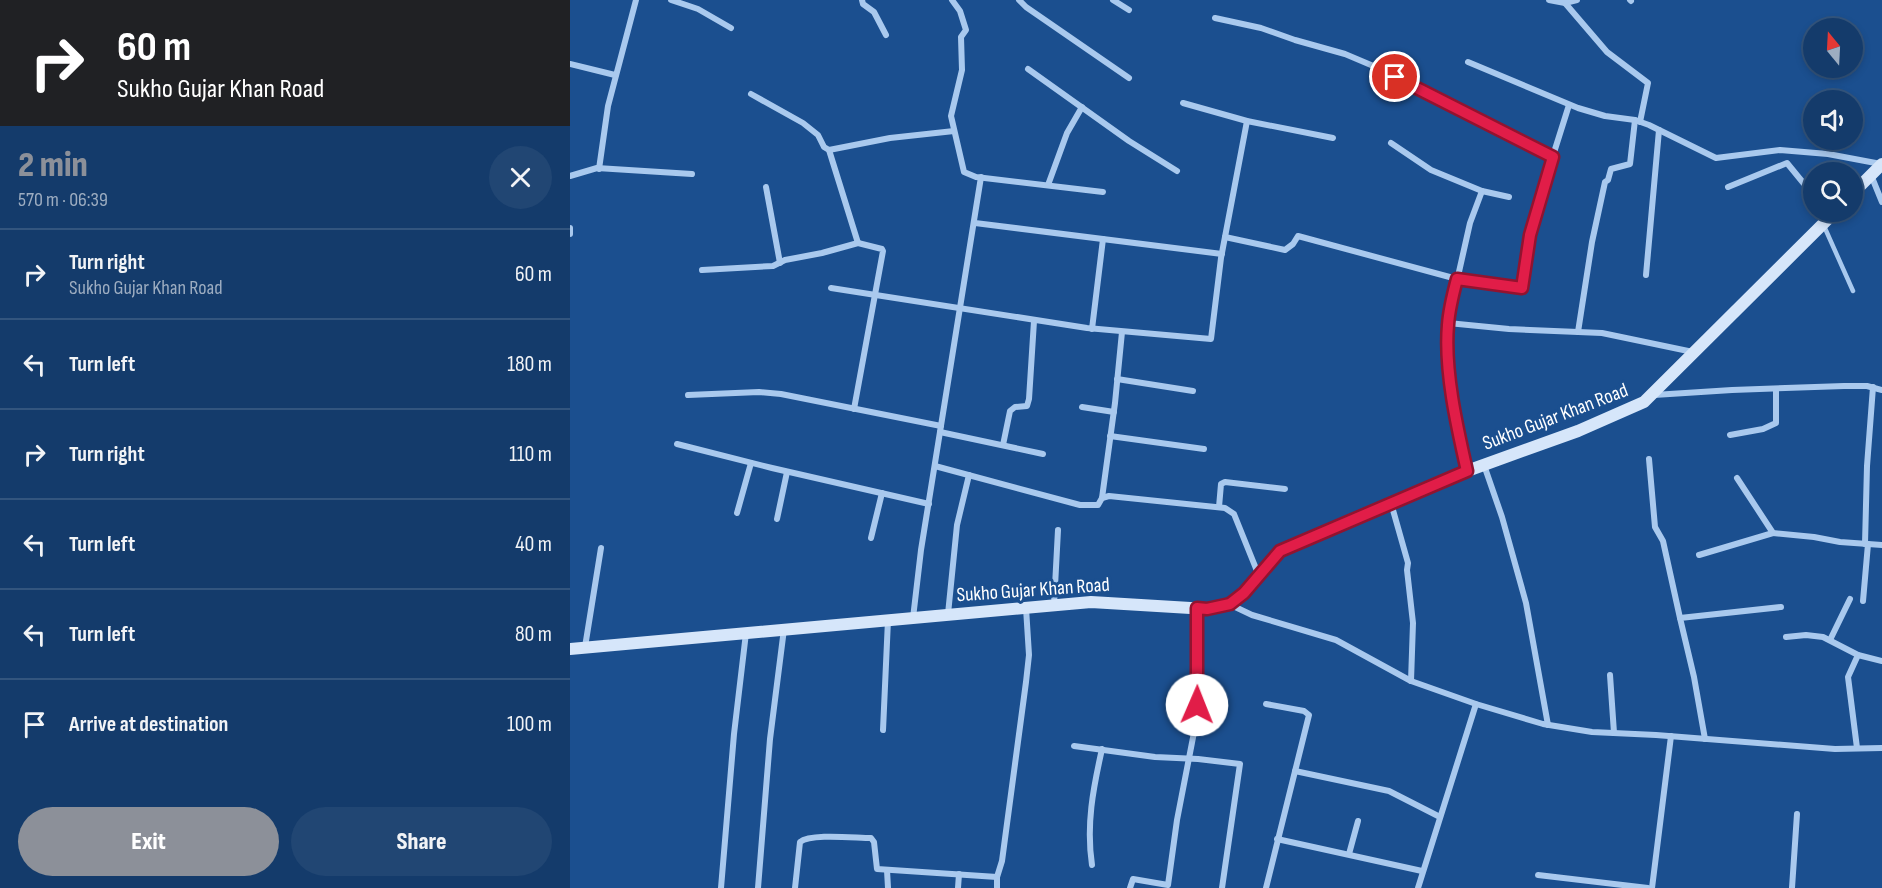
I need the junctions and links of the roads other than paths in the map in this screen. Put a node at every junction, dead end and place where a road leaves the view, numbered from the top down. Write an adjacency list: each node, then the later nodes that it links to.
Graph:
1 (636, 0): 17 (street)
2 (671, 0): 12 (street)
3 (862, 0): 13 (street)
4 (952, 0): 26 (street)
5 (1019, 0): 18 (street)
6 (1113, 0): 10 (street)
7 (1549, 0): 9 (street)
8 (1577, 0): 9 (street)
9 (1565, 3): 24 (street)
10 (1129, 10)
11 (1215, 18): 30 (street)
12 (731, 28)
13 (886, 35)
14 (1468, 62): 21 (street)
15 (570, 64): 17 (street)
16 (1028, 69): 22 (street)
17 (615, 75): 32 (street)
18 (1130, 78)
19 (751, 94): 29 (street)
20 (1183, 103): 23 (street)
21 (1569, 105): 24 (street); 30 (street)
22 (1082, 107): 33 (street); 40 (street)
23 (1247, 121): 27 (street); 52 (street)
24 (1637, 121): 25 (street); 68 (street)
25 (1659, 130): 31 (street); 58 (street)
26 (954, 131): 29 (street); 37 (street)
27 (1333, 138)
28 (1391, 143): 43 (street)
29 (830, 150): 54 (street)
30 (1553, 157): 59 (street)
31 (1882, 164): 35 (main road)
32 (599, 169): 34 (street); 36 (street)
33 (1177, 171)
34 (692, 174)
35 (1871, 175): 39 (main road); 46 (street)
36 (570, 176)
37 (981, 177): 40 (street); 49 (street)
38 (1803, 183): 41 (street)
39 (1863, 183)
40 (1048, 185): 44 (street)
41 (1728, 186)
42 (766, 187): 56 (street)
43 (1482, 191): 45 (street); 59 (street)
44 (1103, 192)
45 (1509, 197)
46 (1882, 202)
47 (1823, 222): 69 (main road, Sukho Gujar Khan Road)
48 (1831, 222): 61 (lane)
49 (975, 223): 53 (street); 63 (street)
50 (570, 228): 51 (street)
51 (570, 234)
52 (1225, 237): 55 (street); 59 (street)
53 (1103, 239): 55 (street); 66 (street)
54 (858, 243): 56 (street); 62 (street)
55 (1222, 254): 67 (street)
56 (780, 263): 57 (street)
57 (702, 270)
58 (1646, 275)
59 (1457, 279): 65 (street)
60 (831, 288): 62 (street)
61 (1853, 291)
62 (875, 296): 63 (street); 78 (street)
63 (961, 310): 64 (street); 80 (street)
64 (1034, 321): 66 (street); 84 (street)
65 (1448, 323): 68 (street); 91 (street)
66 (1092, 329): 67 (street)
67 (1122, 332): 70 (street)
68 (1578, 332): 69 (street)
69 (1693, 352): 76 (main road, Sukho Gujar Khan Road)
70 (1117, 379): 74 (street); 79 (street)
71 (1873, 387): 72 (street); 73 (street); 106 (street)
72 (1776, 389): 76 (street); 81 (street)
73 (1882, 390)
74 (1193, 391)
75 (688, 395): 78 (street)
76 (1651, 395): 89 (main road, Sukho Gujar Khan Road)
77 (1082, 407): 79 (street)
78 (854, 409): 80 (street)
79 (1114, 412): 82 (street)
80 (940, 429): 84 (street); 90 (street)
81 (1730, 435)
82 (1110, 436): 85 (street); 97 (street)
83 (677, 444): 88 (street)
84 (1003, 445): 86 (street)
85 (1204, 449)
86 (1043, 454)
87 (1648, 459): 120 (street)
88 (751, 463): 92 (street); 101 (street)
89 (1484, 465): 91 (main road, Sukho Gujar Khan Road); 134 (street)
90 (935, 466): 93 (street); 99 (street)
91 (1467, 471): 98 (main road, Sukho Gujar Khan Road)
92 (787, 472): 96 (street); 102 (street)
93 (969, 475): 97 (street); 118 (street)
94 (1737, 478): 104 (street)
95 (1285, 489): 100 (street)
96 (882, 494): 99 (street); 105 (street)
97 (1102, 498): 100 (street)
98 (1391, 503): 110 (main road, Sukho Gujar Khan Road); 131 (street)
99 (929, 504): 119 (street)
100 (1218, 507): 110 (street)
101 (737, 513)
102 (777, 519)
103 (1058, 530): 114 (street)
104 (1773, 533): 106 (street); 109 (street)
105 (871, 538)
106 (1867, 544): 107 (street); 112 (street)
107 (1882, 544)
108 (601, 548): 126 (street)
109 (1699, 555)
110 (1258, 576): 113 (main road, Sukho Gujar Khan Road)
111 (1850, 599): 125 (street)
112 (1863, 601)
113 (1230, 604): 117 (main road, Sukho Gujar Khan Road); 131 (street)
114 (1054, 605): 116 (main road, Sukho Gujar Khan Road); 117 (main road, Sukho Gujar Khan Road)
115 (1781, 607): 120 (street)
116 (1026, 608): 118 (main road, Sukho Gujar Khan Road); 155 (street)
117 (1197, 608): 143 (street)
118 (948, 614): 119 (main road, Sukho Gujar Khan Road)
119 (913, 618): 121 (main road, Sukho Gujar Khan Road)
120 (1680, 618): 138 (street)
121 (888, 620): 122 (main road, Sukho Gujar Khan Road); 135 (street)
122 (784, 629): 123 (main road, Sukho Gujar Khan Road); 157 (street)
123 (746, 633): 126 (main road, Sukho Gujar Khan Road); 156 (street)
124 (1786, 637): 125 (street)
125 (1830, 640): 128 (street)
126 (585, 647): 127 (main road, Sukho Gujar Khan Road)
127 (570, 649)
128 (1858, 656): 129 (street); 140 (street)
129 (1882, 661)
130 (1610, 675): 136 (street)
131 (1411, 681): 133 (street)
132 (1266, 704): 144 (street)
133 (1476, 704): 134 (street); 146 (street)
134 (1548, 725): 136 (street)
135 (883, 730)
136 (1614, 733): 137 (street)
137 (1671, 736): 138 (street); 166 (street)
138 (1705, 739): 140 (street)
139 (1074, 746): 142 (street)
140 (1857, 748): 141 (street)
141 (1882, 748)
142 (1102, 749): 143 (street); 150 (street)
143 (1189, 759): 162 (street); 163 (street)
144 (1295, 771): 146 (street); 148 (street)
145 (1797, 813): 167 (street)
146 (1440, 817): 152 (street)
147 (1358, 821): 149 (street)
148 (1277, 839): 149 (street); 164 (street)
149 (1349, 854): 152 (street)
150 (1092, 865)
151 (887, 870): 153 (street); 158 (street); 159 (street)
152 (1422, 871): 165 (street)
153 (959, 874): 155 (street); 160 (street)
154 (1538, 875): 166 (street)
155 (998, 877): 161 (street)
156 (722, 888)
157 (758, 888)
158 (795, 888)
159 (888, 888)
160 (958, 888)
161 (998, 888)
162 (1130, 888)
163 (1222, 888)
164 (1266, 888)
165 (1418, 888)
166 (1650, 888)
167 (1792, 888)

